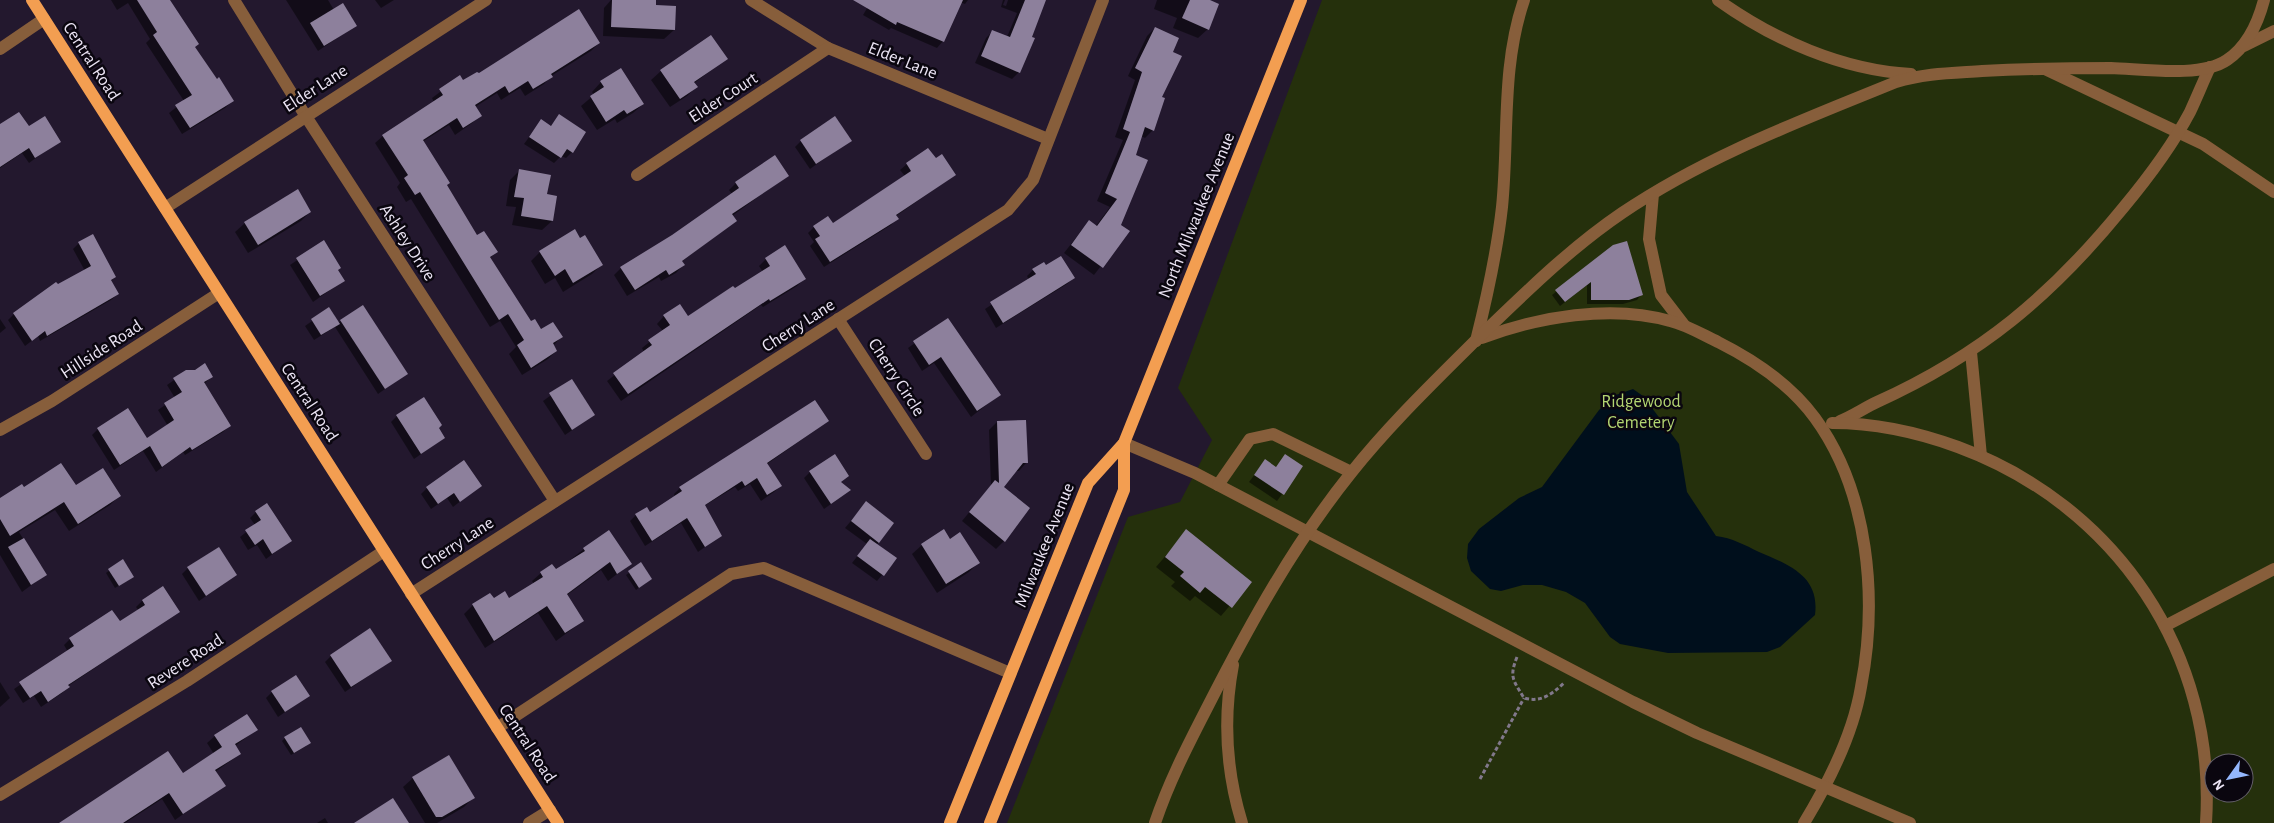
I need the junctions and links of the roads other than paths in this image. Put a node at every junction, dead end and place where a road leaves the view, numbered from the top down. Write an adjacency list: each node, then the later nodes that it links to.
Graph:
1 (32, 0): 10 (main road, Central Road)
2 (234, 0): 18 (street, Ashley Drive)
3 (486, 0): 18 (street, Elder Lane)
4 (751, 0): 12 (street, Elder Lane)
5 (1103, 0): 20 (street, Cherry Lane)
6 (1301, 0): 32 (main road, North Milwaukee Avenue)
7 (1524, 0): 28 (street)
8 (1718, 0): 17 (street)
9 (2264, 0): 14 (street)
10 (44, 19): 13 (street); 24 (main road, Central Road)
11 (2274, 31): 14 (street)
12 (828, 48): 20 (street, Elder Lane); 21 (street, Elder Court)
13 (0, 49)
14 (2240, 49): 15 (street)
15 (2210, 67): 16 (street); 19 (street)
16 (2042, 68): 17 (street); 19 (street)
17 (1920, 75): 23 (street)
18 (305, 115): 24 (street, Elder Lane); 37 (street, Ashley Drive)
19 (2178, 131): 22 (street); 29 (street)
20 (1048, 139): 26 (street, Cherry Lane)
21 (637, 175)
22 (2274, 192)
23 (1653, 194): 27 (street); 28 (street)
24 (165, 208): 25 (main road, Central Road)
25 (219, 293): 31 (street, Hillside Road); 39 (main road, Central Road)
26 (838, 320): 33 (street, Cherry Circle); 37 (street, Cherry Lane)
27 (1685, 327): 28 (street); 30 (street)
28 (1476, 340): 35 (street)
29 (1971, 352): 30 (street); 34 (street)
30 (1826, 425): 34 (street); 46 (street)
31 (0, 430)
32 (1124, 443): 36 (street); 44 (main road, Milwaukee Avenue); 52 (main road)
33 (926, 454)
34 (1981, 456): 42 (street)
35 (1351, 472): 36 (street); 38 (street)
36 (1218, 485): 38 (street)
37 (555, 501): 41 (street, Cherry Lane)
38 (1309, 531): 43 (street); 46 (street)
39 (384, 551): 41 (main road, Central Road); 47 (street, Revere Road)
40 (2274, 569): 42 (street)
41 (411, 594): 45 (main road, Central Road)
42 (2165, 626): 57 (street)
43 (1236, 651): 53 (street); 54 (street)
44 (1010, 673): 45 (street); 51 (main road, Milwaukee Avenue)
45 (498, 728): 48 (main road, Central Road)
46 (1825, 788): 55 (street); 56 (street)
47 (0, 795)
48 (550, 810): 49 (street); 50 (main road, Central Road)
49 (529, 823)
50 (558, 823)
51 (950, 823)
52 (990, 823)
53 (1155, 823)
54 (1242, 823)
55 (1804, 823)
56 (1910, 823)
57 (2206, 823)

